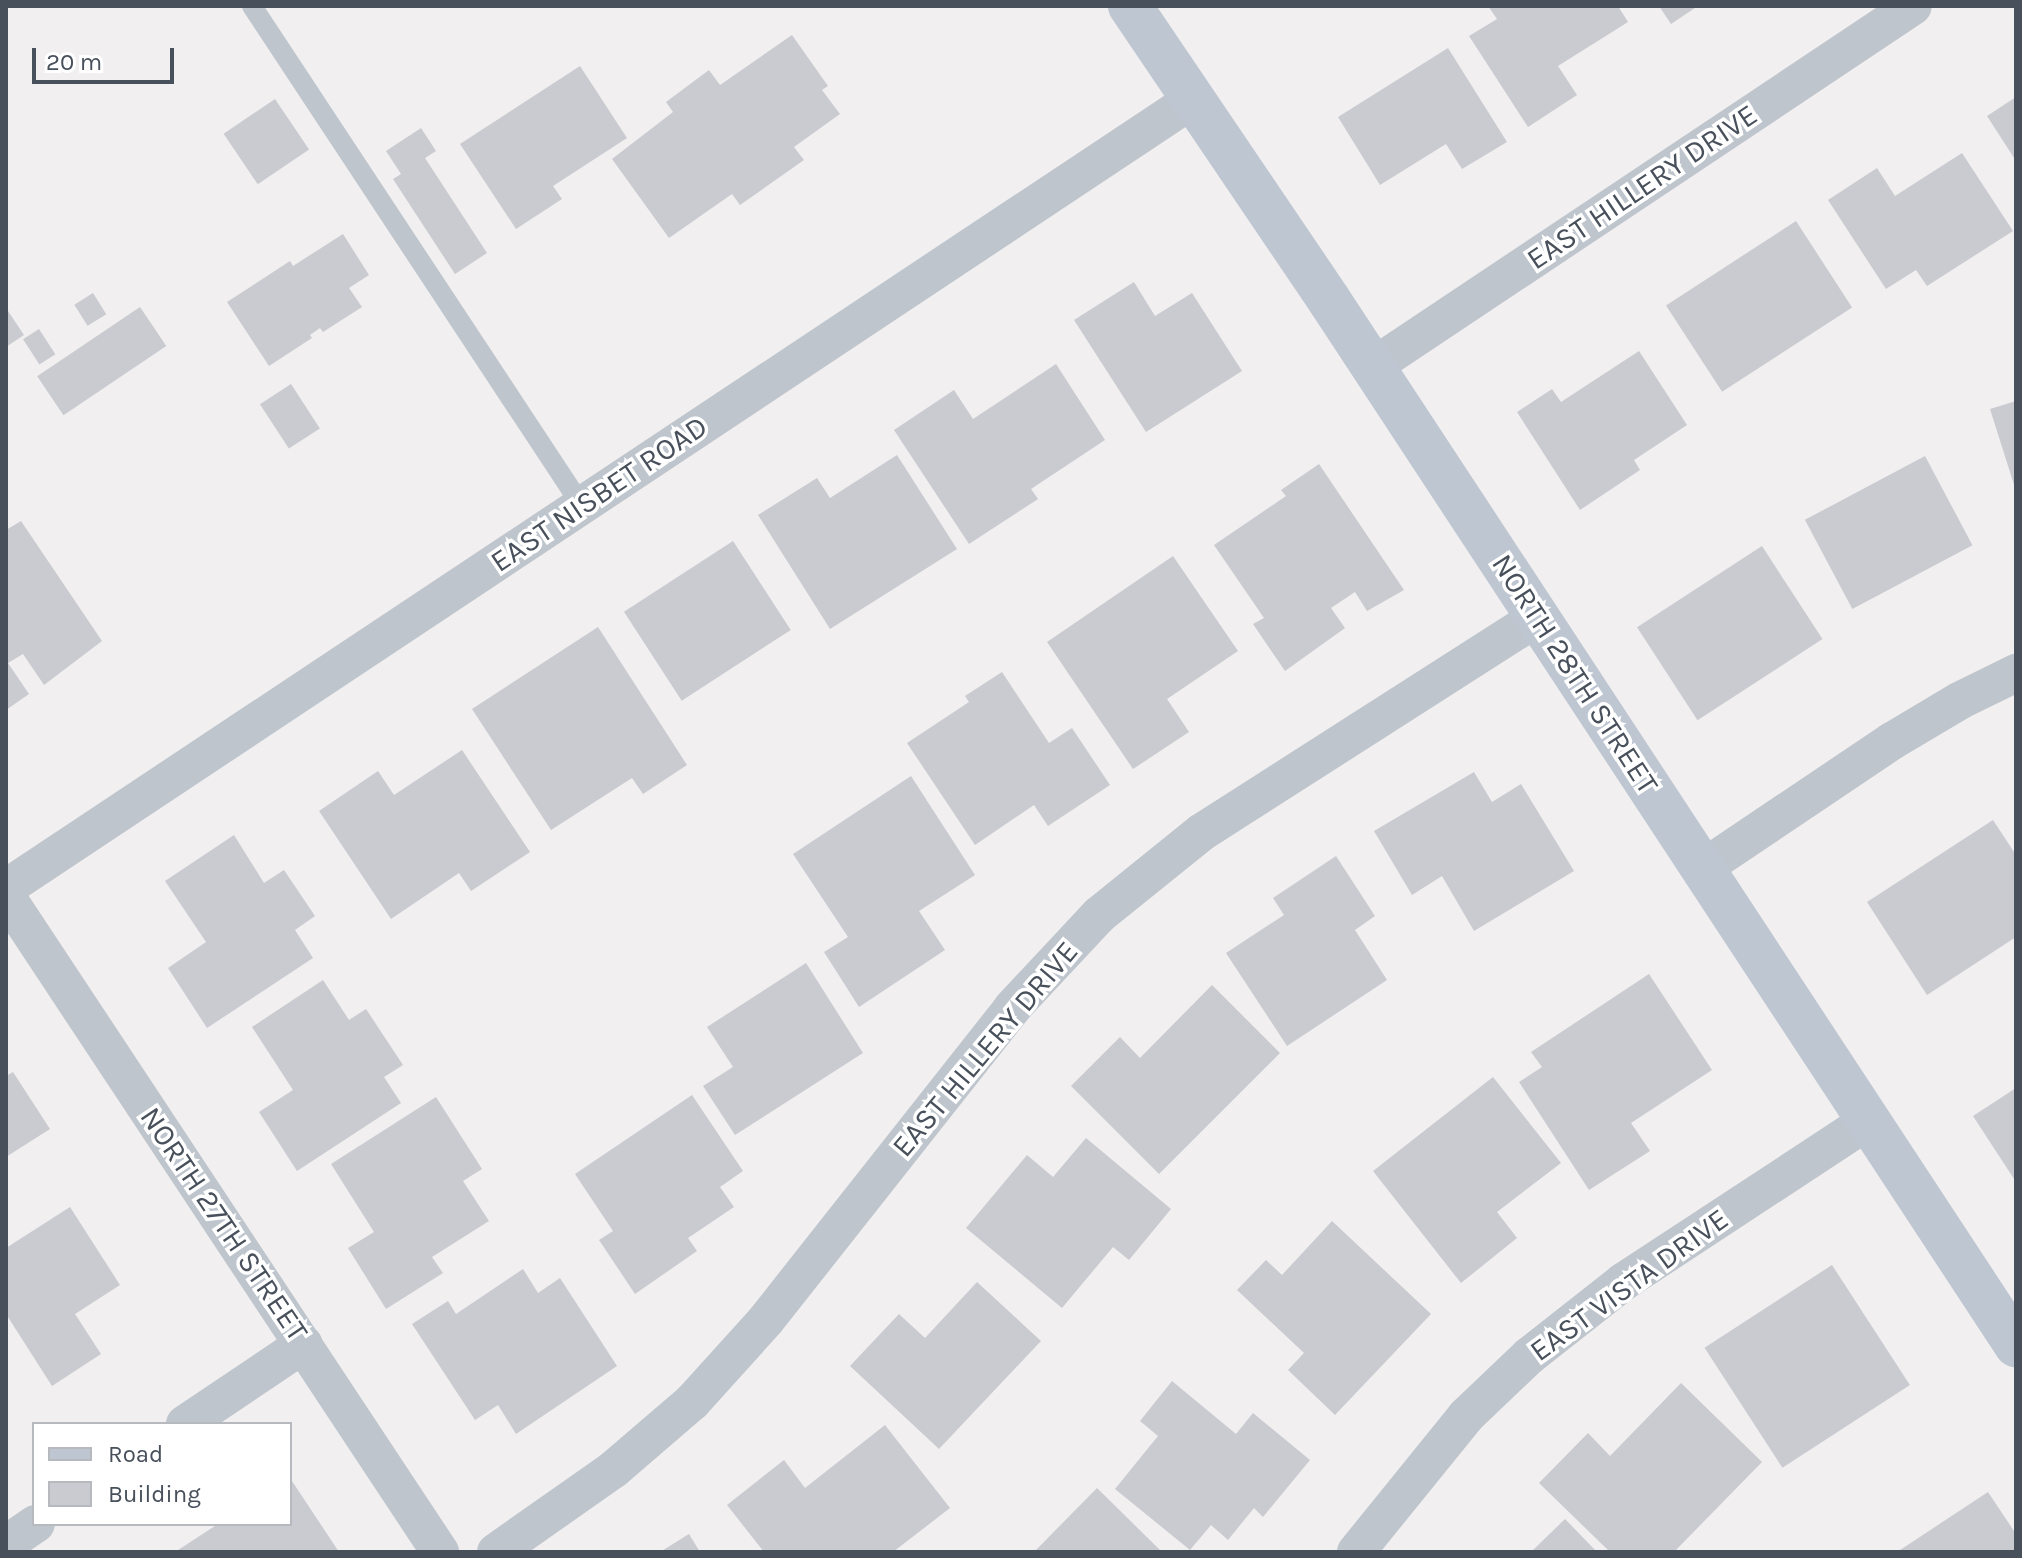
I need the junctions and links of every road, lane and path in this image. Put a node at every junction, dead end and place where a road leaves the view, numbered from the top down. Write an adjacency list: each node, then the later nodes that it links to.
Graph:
1 (252, 6): 6 (lane)
2 (1130, 6): 4 (street, NORTH 28TH STREET)
3 (1913, 6): 5 (street, EAST HILLERY DRIVE)
4 (1192, 100): 5 (street, NORTH 28TH STREET); 6 (street, EAST NISBET ROAD)
5 (1372, 367): 7 (street, NORTH 28TH STREET)
6 (582, 506): 10 (street, EAST NISBET ROAD)
7 (1537, 618): 9 (street, NORTH 28TH STREET); 19 (street, EAST HILLERY DRIVE)
8 (2016, 673): 9 (street)
9 (1703, 868): 12 (street, NORTH 28TH STREET)
10 (6, 888)
11 (6, 896): 13 (street, NORTH 27TH STREET)
12 (1867, 1122): 14 (street, NORTH 28TH STREET); 20 (street, EAST VISTA DRIVE)
13 (304, 1344): 15 (street); 18 (street, NORTH 27TH STREET)
14 (2016, 1345)
15 (188, 1422)
16 (33, 1526): 17 (street)
17 (6, 1544)
18 (440, 1552)
19 (496, 1552)
20 (1356, 1552)

